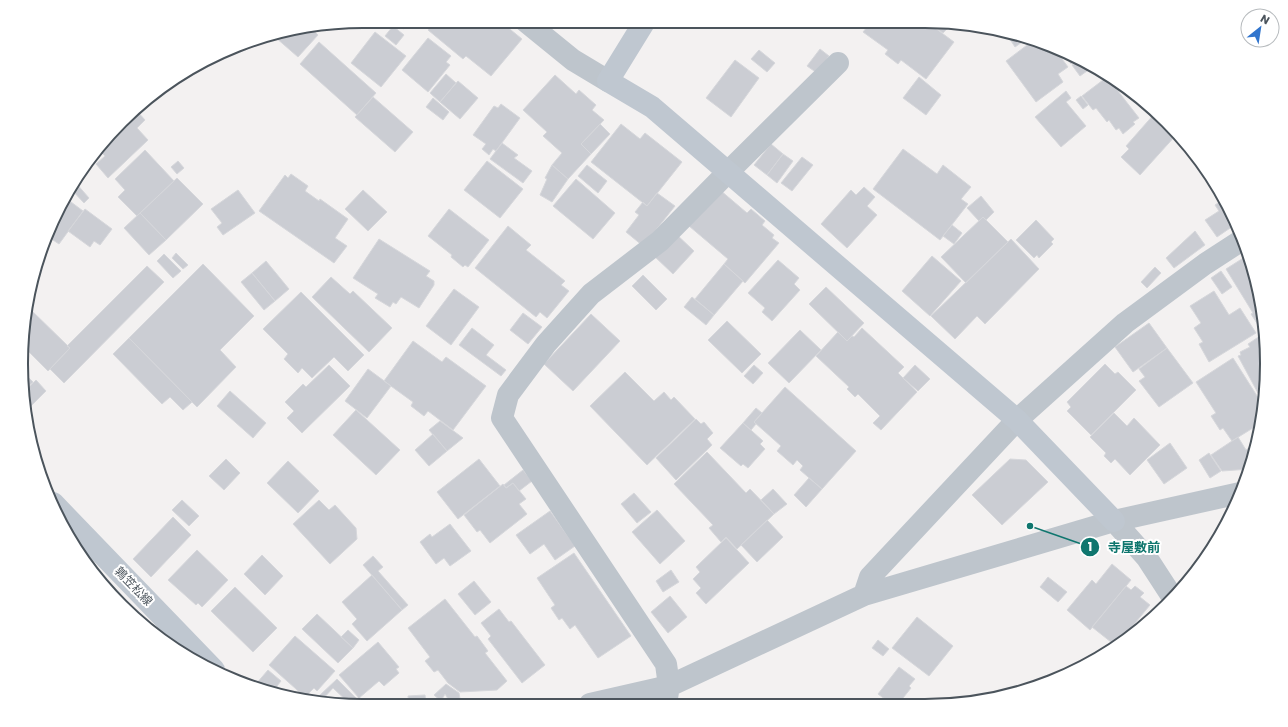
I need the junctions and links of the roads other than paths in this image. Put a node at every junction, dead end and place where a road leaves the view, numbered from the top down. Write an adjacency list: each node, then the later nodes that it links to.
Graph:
1 (534, 28): 4 (street)
2 (641, 28): 4 (street)
3 (838, 64): 5 (street)
4 (608, 81): 5 (street)
5 (728, 172): 7 (street); 14 (street)
6 (1237, 243): 7 (street)
7 (1017, 420): 10 (street); 12 (street)
8 (1233, 495): 10 (street)
9 (66, 517): 13 (street, 鶉笠松線)
10 (1114, 522): 11 (street); 12 (street)
11 (1170, 593)
12 (864, 596): 14 (street)
13 (201, 657)
14 (667, 695): 15 (street)
15 (633, 699)

